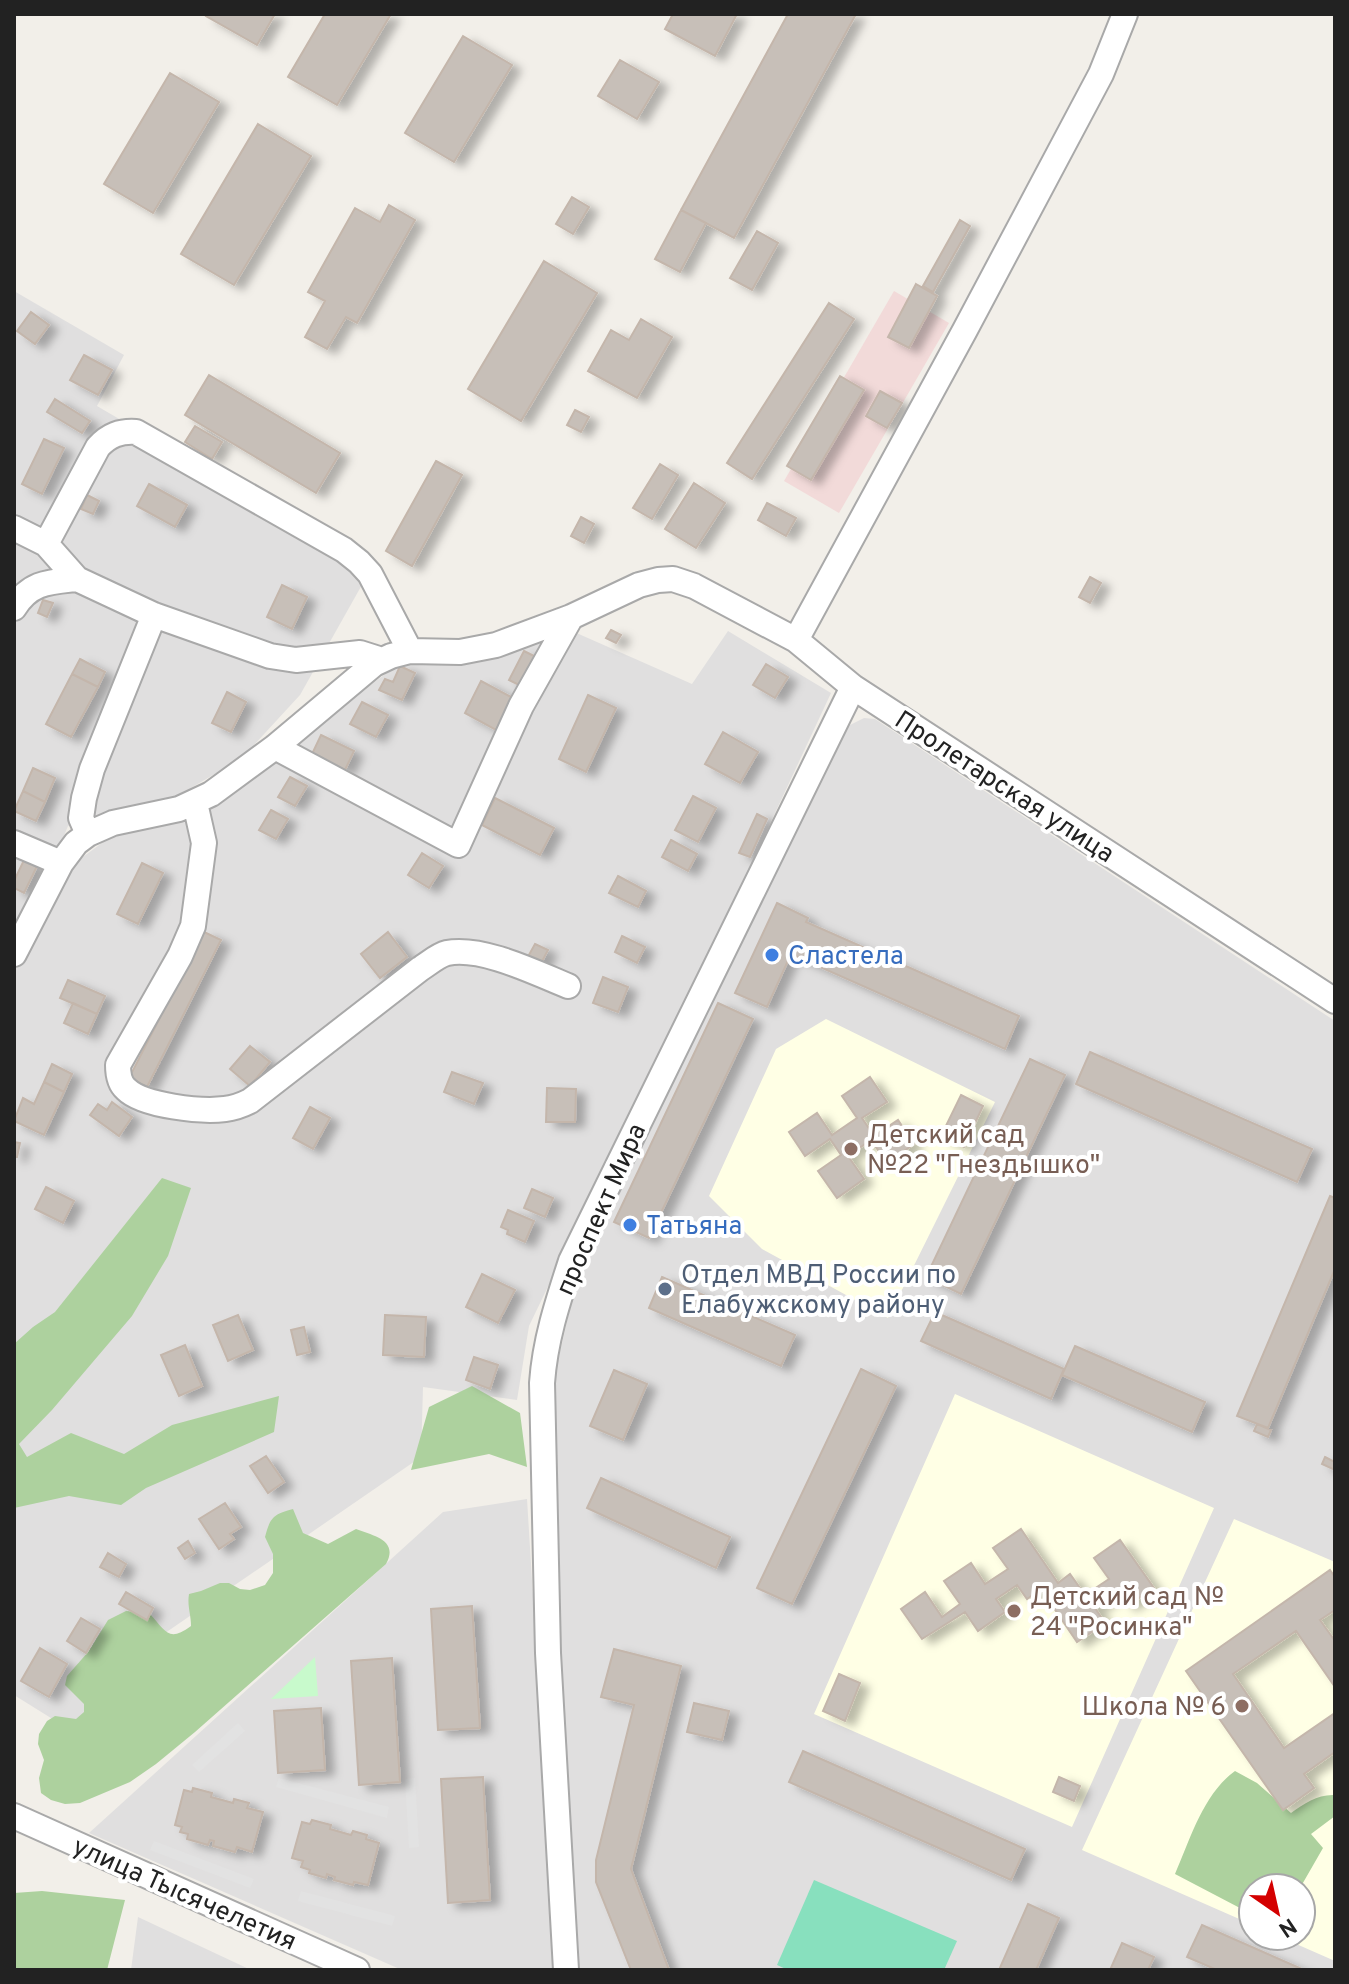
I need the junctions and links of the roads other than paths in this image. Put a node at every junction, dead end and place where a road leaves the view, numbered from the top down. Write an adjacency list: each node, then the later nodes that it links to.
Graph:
1 (1125, 14): 8 (street)
2 (14, 528): 3 (street)
3 (46, 544): 4 (street); 9 (street)
4 (77, 579): 5 (street); 6 (street)
5 (14, 608)
6 (154, 615): 10 (street); 14 (street)
7 (571, 617): 8 (street, Пролетарская улица); 9 (street); 12 (street)
8 (796, 640): 11 (street, Пролетарская улица)
9 (410, 651): 10 (street)
10 (382, 660): 12 (street)
11 (853, 687): 19 (street, Пролетарская улица); 22 (street, проспект Мира)
12 (275, 747): 13 (street)
13 (195, 803): 14 (street); 18 (street)
14 (88, 834): 16 (street)
15 (14, 843): 16 (street)
16 (61, 863): 17 (street)
17 (14, 954)
18 (568, 986)
19 (1335, 1001)
20 (14, 1816): 21 (street, улица Тысячелетия)
21 (357, 1970)
22 (566, 1970)

